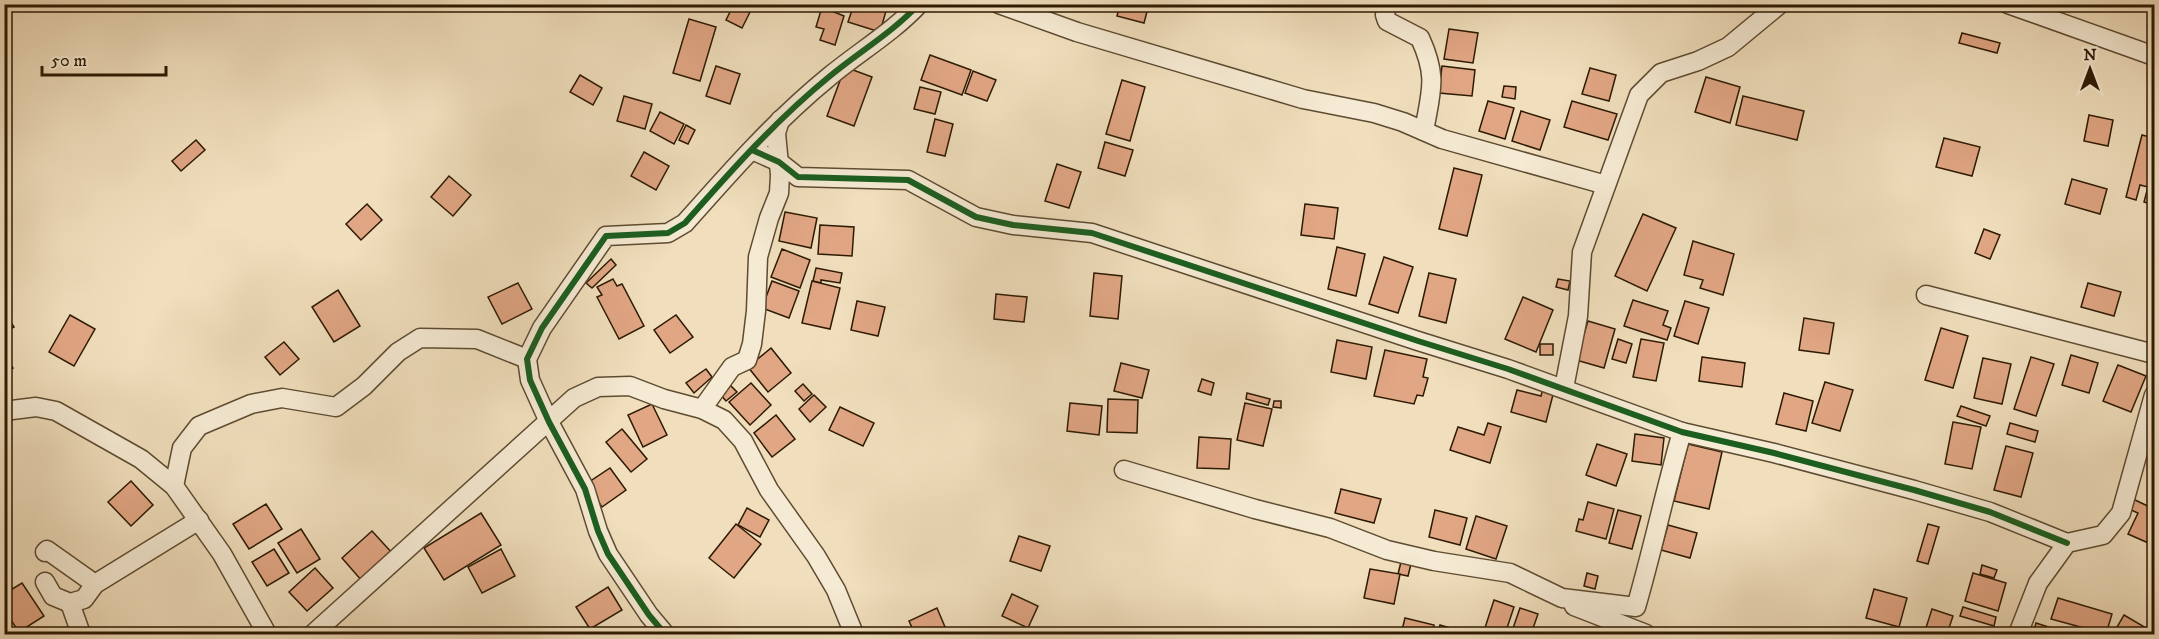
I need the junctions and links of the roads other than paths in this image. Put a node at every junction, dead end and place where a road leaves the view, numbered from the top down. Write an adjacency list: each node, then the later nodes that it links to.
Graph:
1 (919, 4): 8 (street)
2 (999, 4): 9 (street)
3 (1387, 4): 9 (street)
4 (1780, 4): 12 (street)
5 (2008, 4): 6 (street)
6 (2046, 11): 7 (street)
7 (2154, 56)
8 (780, 120): 10 (street); 11 (street)
9 (1424, 131): 12 (street)
10 (752, 150): 11 (street); 15 (street)
11 (779, 162): 16 (street); 18 (street)
12 (1606, 185): 16 (street)
13 (1926, 295): 14 (street)
14 (2154, 354)
15 (527, 359): 20 (street); 23 (street)
16 (1564, 388): 21 (street)
17 (2154, 395): 25 (street)
18 (702, 409): 20 (street); 35 (street)
19 (4, 411): 23 (street)
20 (549, 422): 33 (street); 34 (street)
21 (1683, 432): 25 (street); 27 (street)
22 (1124, 470): 27 (street)
23 (174, 486): 24 (street)
24 (199, 520): 29 (street); 32 (street)
25 (2067, 543): 37 (street)
26 (45, 552): 29 (street)
27 (1510, 573): 36 (street)
28 (45, 582): 30 (street)
29 (95, 584): 30 (street)
30 (70, 603): 31 (street)
31 (81, 634)
32 (267, 634)
33 (314, 634)
34 (665, 634)
35 (854, 634)
36 (1646, 634)
37 (2018, 634)

